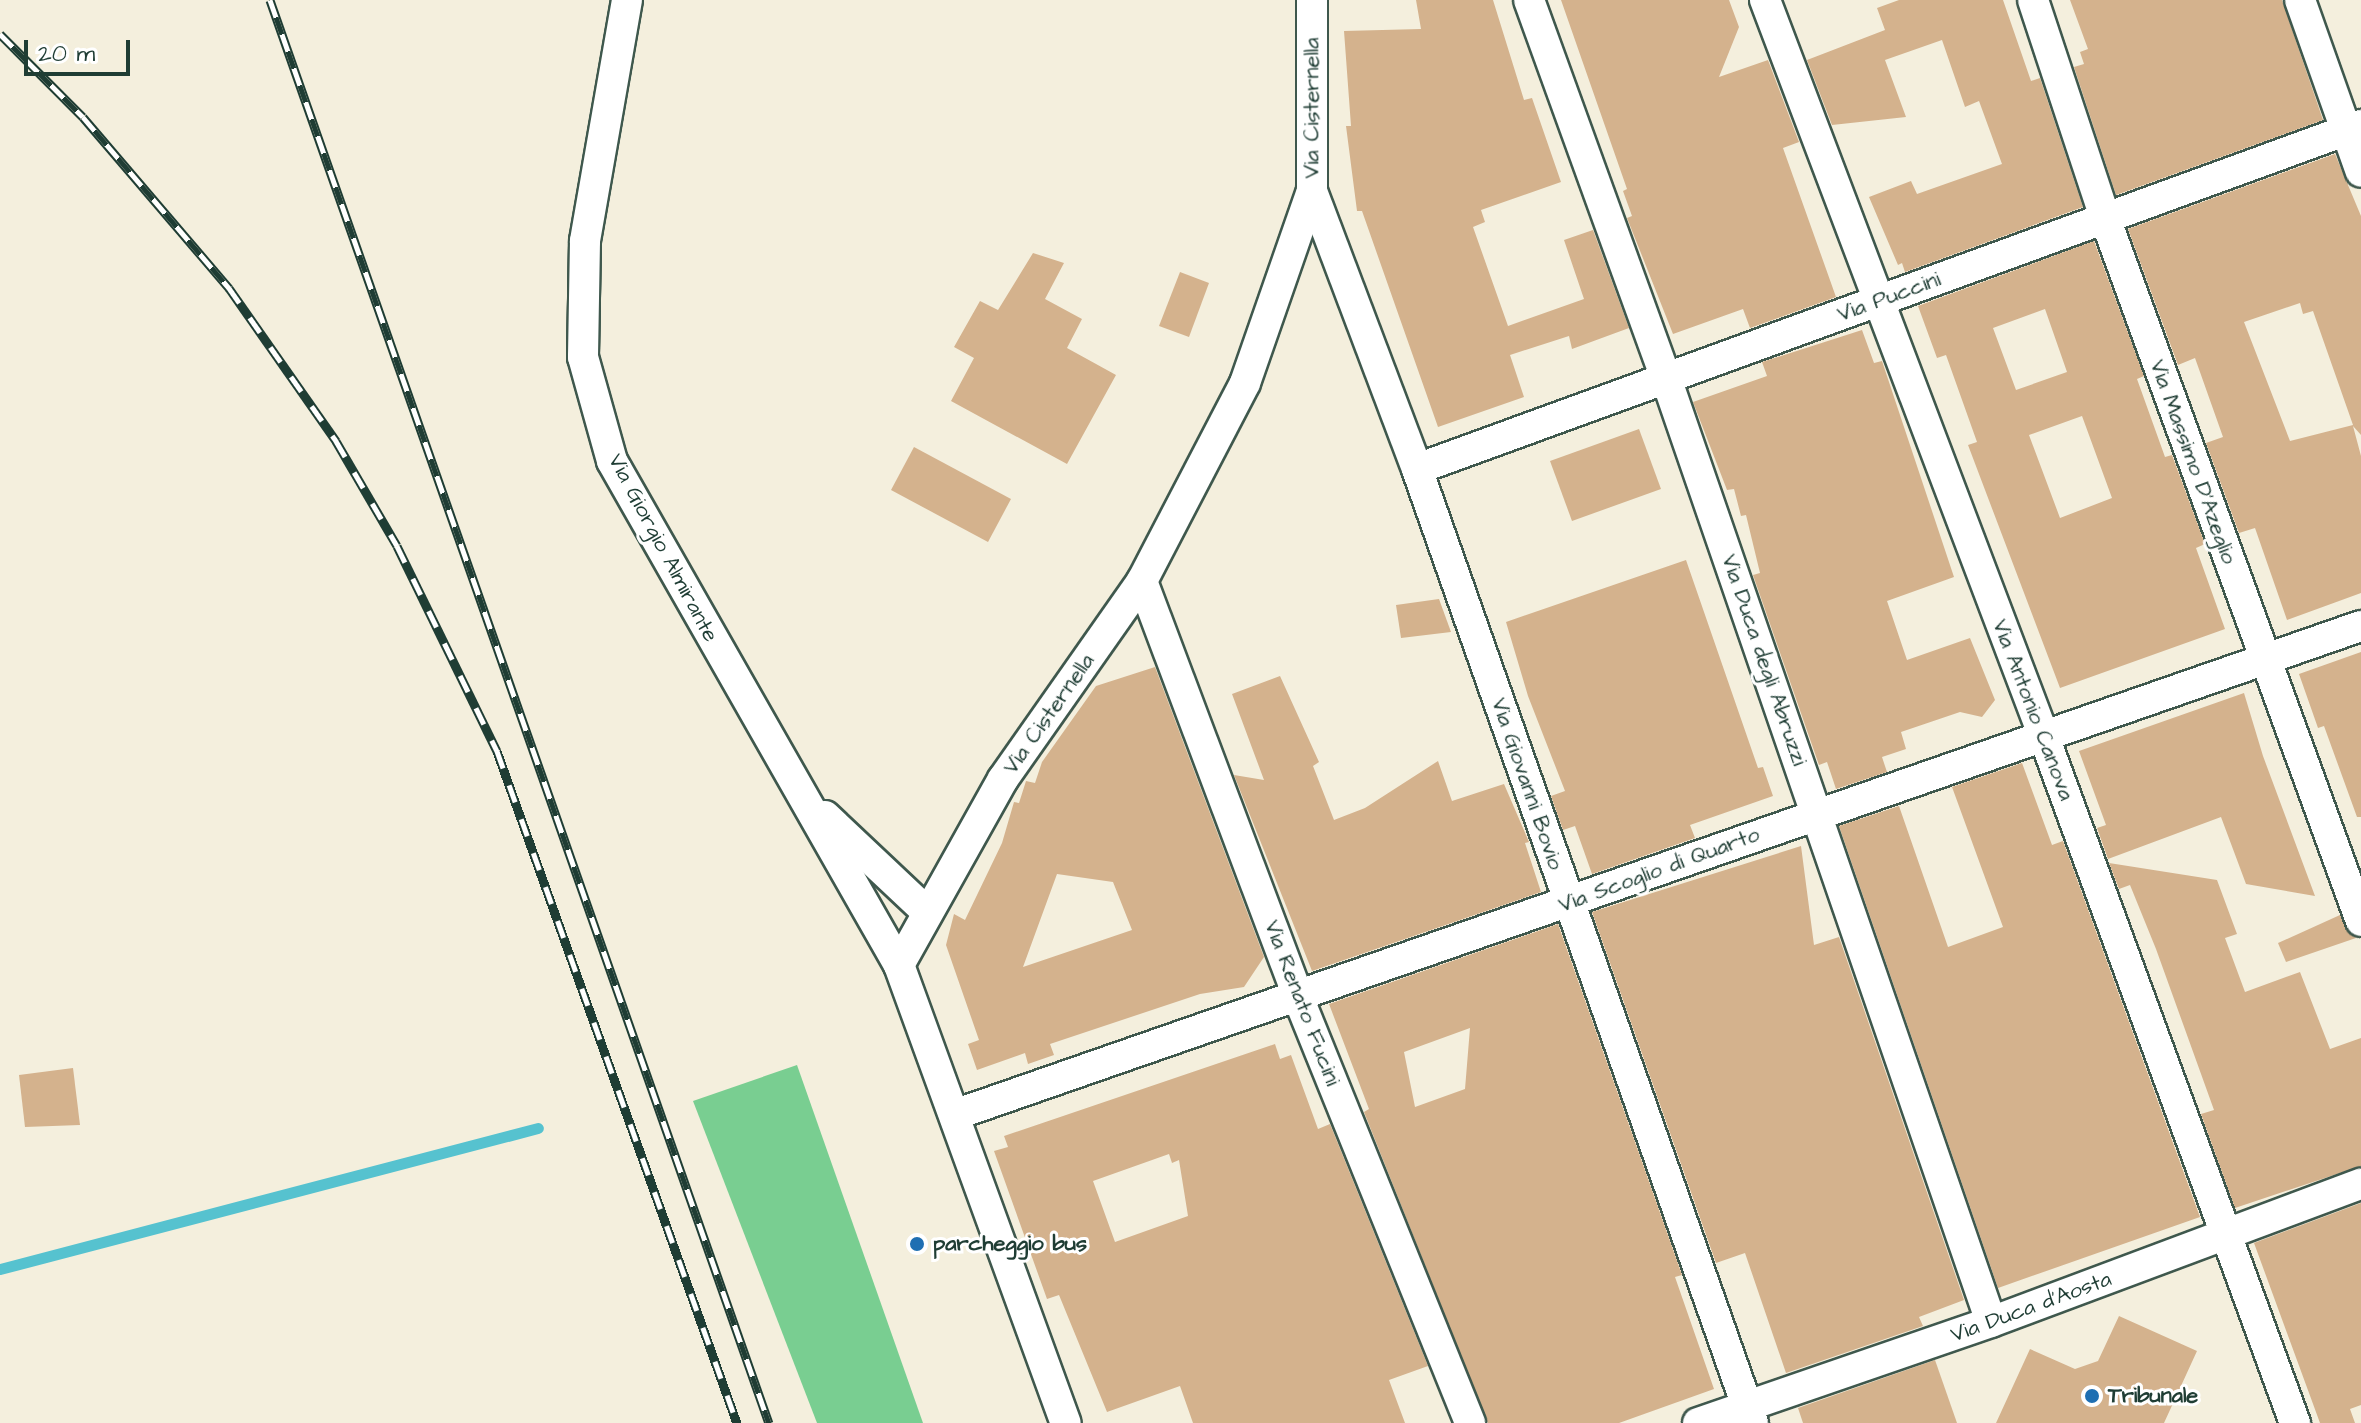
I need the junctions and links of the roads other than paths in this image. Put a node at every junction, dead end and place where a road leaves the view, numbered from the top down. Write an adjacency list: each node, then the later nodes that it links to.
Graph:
1 (627, 0): 18 (street, Via Giorgio Almirante)
2 (1312, 0): 9 (street, Via Cisternella)
3 (1529, 0): 12 (street, Via Duca degli Abruzzi)
4 (1765, 0): 11 (street, Via Antonio Canova)
5 (2033, 0): 10 (street, Via Massimo D'Azeglio)
6 (2300, 0): 7 (street)
7 (2353, 128): 8 (street); 10 (street, Via Puccini)
8 (2361, 172)
9 (1312, 191): 13 (street, Via Giovanni Bovio); 14 (street, Via Cisternella)
10 (2105, 218): 11 (street, Via Puccini); 16 (street, Via Massimo D'Azeglio)
11 (1876, 302): 12 (street, Via Puccini); 17 (street, Via Antonio Canova)
12 (1666, 378): 13 (street, Via Puccini); 19 (street, Via Duca degli Abruzzi)
13 (1417, 469): 20 (street, Via Giovanni Bovio)
14 (1142, 581): 21 (street, Via Cisternella); 24 (street, Via Renato Fucini)
15 (2361, 626): 16 (street, Via Scoglio di Quarto)
16 (2264, 656): 17 (street, Via Scoglio di Quarto); 22 (street, Via Massimo D'Azeglio)
17 (2043, 734): 19 (street, Via Scoglio di Quarto); 27 (street, Via Antonio Canova)
18 (800, 793): 21 (street, Via Giorgio Almirante); 23 (street, Via Giorgio Almirante)
19 (1817, 814): 20 (street, Via Scoglio di Quarto); 28 (street, Via Duca degli Abruzzi)
20 (1568, 902): 24 (street, Via Scoglio di Quarto); 29 (street, Via Giovanni Bovio)
21 (928, 913): 23 (street, Via Cisternella)
22 (2361, 921)
23 (899, 965): 25 (street)
24 (1298, 997): 25 (street, Via Scoglio di Quarto); 31 (street, Via Renato Fucini)
25 (957, 1114): 30 (street)
26 (2361, 1184): 27 (street, Via Duca d'Aosta)
27 (2223, 1235): 28 (street, Via Duca d'Aosta); 33 (street, Via Antonio Canova)
28 (1991, 1322): 29 (street, Via Duca d'Aosta)
29 (1751, 1415): 32 (street, Via Duca d'Aosta)
30 (1066, 1423)
31 (1470, 1423)
32 (1698, 1423)
33 (2295, 1423)

